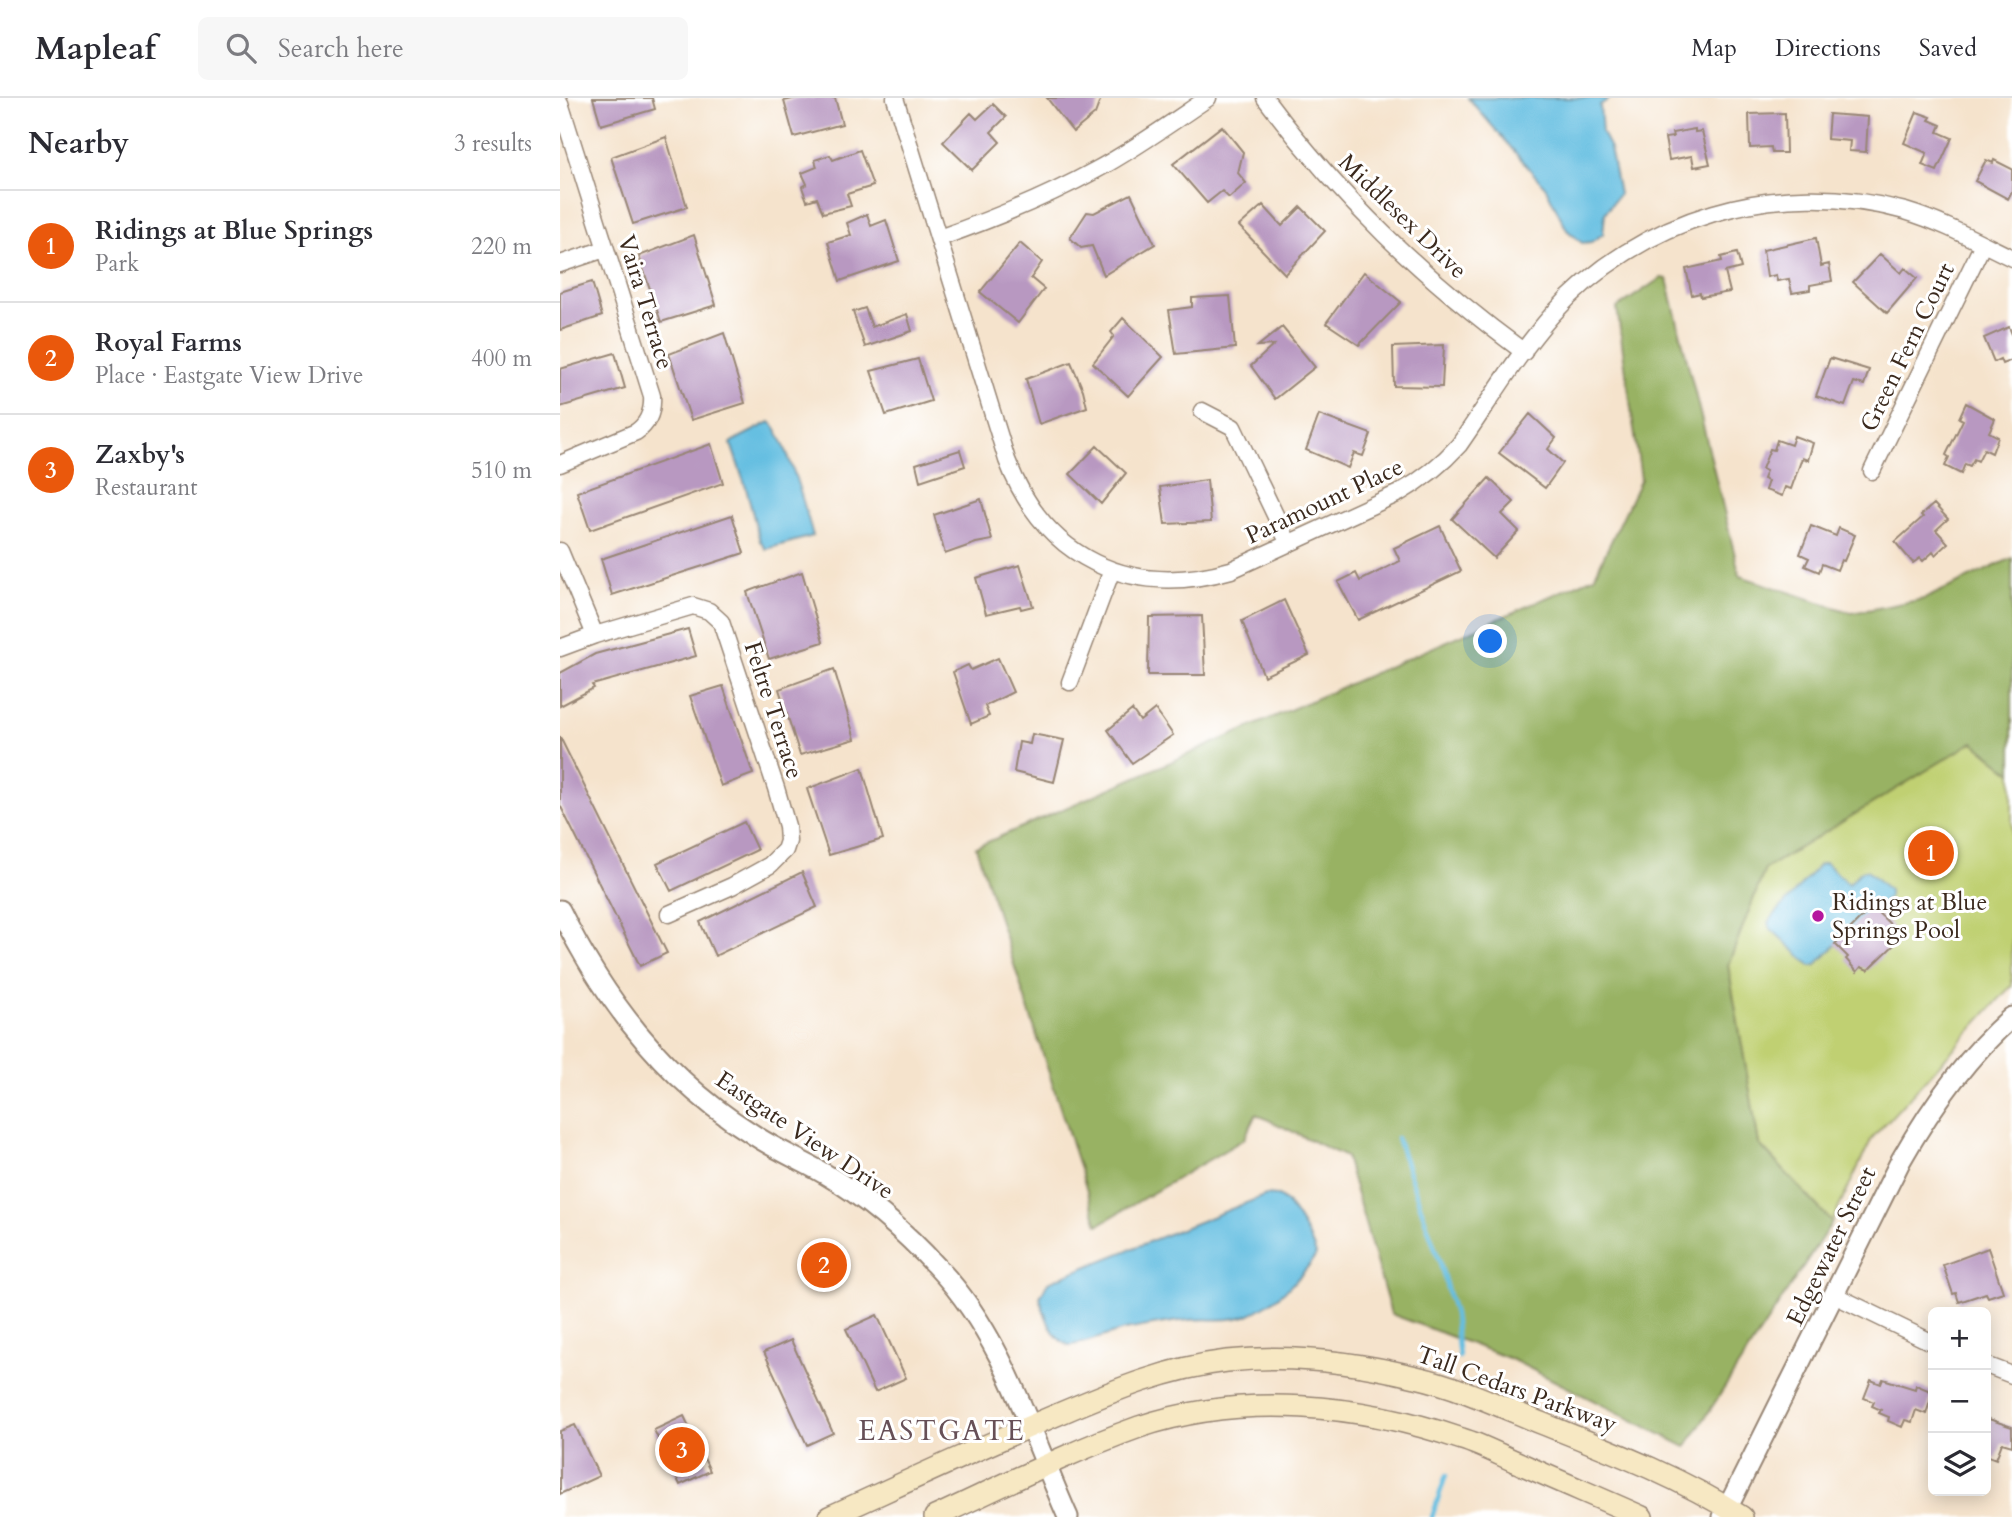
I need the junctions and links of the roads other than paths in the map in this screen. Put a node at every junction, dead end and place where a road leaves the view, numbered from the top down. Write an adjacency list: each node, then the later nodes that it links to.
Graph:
1 (895, 98): 6 (street, Paramount Place)
2 (1208, 98): 6 (street)
3 (1265, 98): 11 (street, Middlesex Drive)
4 (560, 103): 5 (street, Vaira Terrace)
5 (565, 139): 8 (street, Vaira Terrace)
6 (939, 238): 17 (street, Paramount Place)
7 (1983, 244): 9 (street, Paramount Place); 11 (street, Paramount Place); 14 (street, Green Fern Court)
8 (605, 249): 10 (street); 13 (street, Vaira Terrace)
9 (2012, 258)
10 (560, 264)
11 (1524, 352): 15 (street, Paramount Place)
12 (1202, 411): 15 (street)
13 (560, 464)
14 (1872, 471)
15 (1289, 544): 17 (street, Paramount Place)
16 (560, 551): 18 (street)
17 (1112, 570): 20 (street)
18 (595, 635): 19 (street, Feltre Terrace); 22 (street, Feltre Terrace)
19 (560, 648)
20 (1070, 682)
21 (560, 910): 28 (street, Eastgate View Drive)
22 (669, 914)
23 (2012, 1017): 24 (street, Edgewater Street)
24 (1834, 1295): 25 (street); 30 (street, Edgewater Street)
25 (1928, 1341)
26 (1991, 1366): 27 (street)
27 (2012, 1375)
28 (1031, 1425): 29 (street, Eastgate View Drive); 30 (main road, Tall Cedars Parkway); 31 (main road, Tall Cedars Parkway)
29 (1047, 1465): 32 (main road); 33 (street, Eastgate View Drive); 34 (main road)
30 (1731, 1514)
31 (829, 1517)
32 (935, 1517)
33 (1069, 1517)
34 (1642, 1517)

